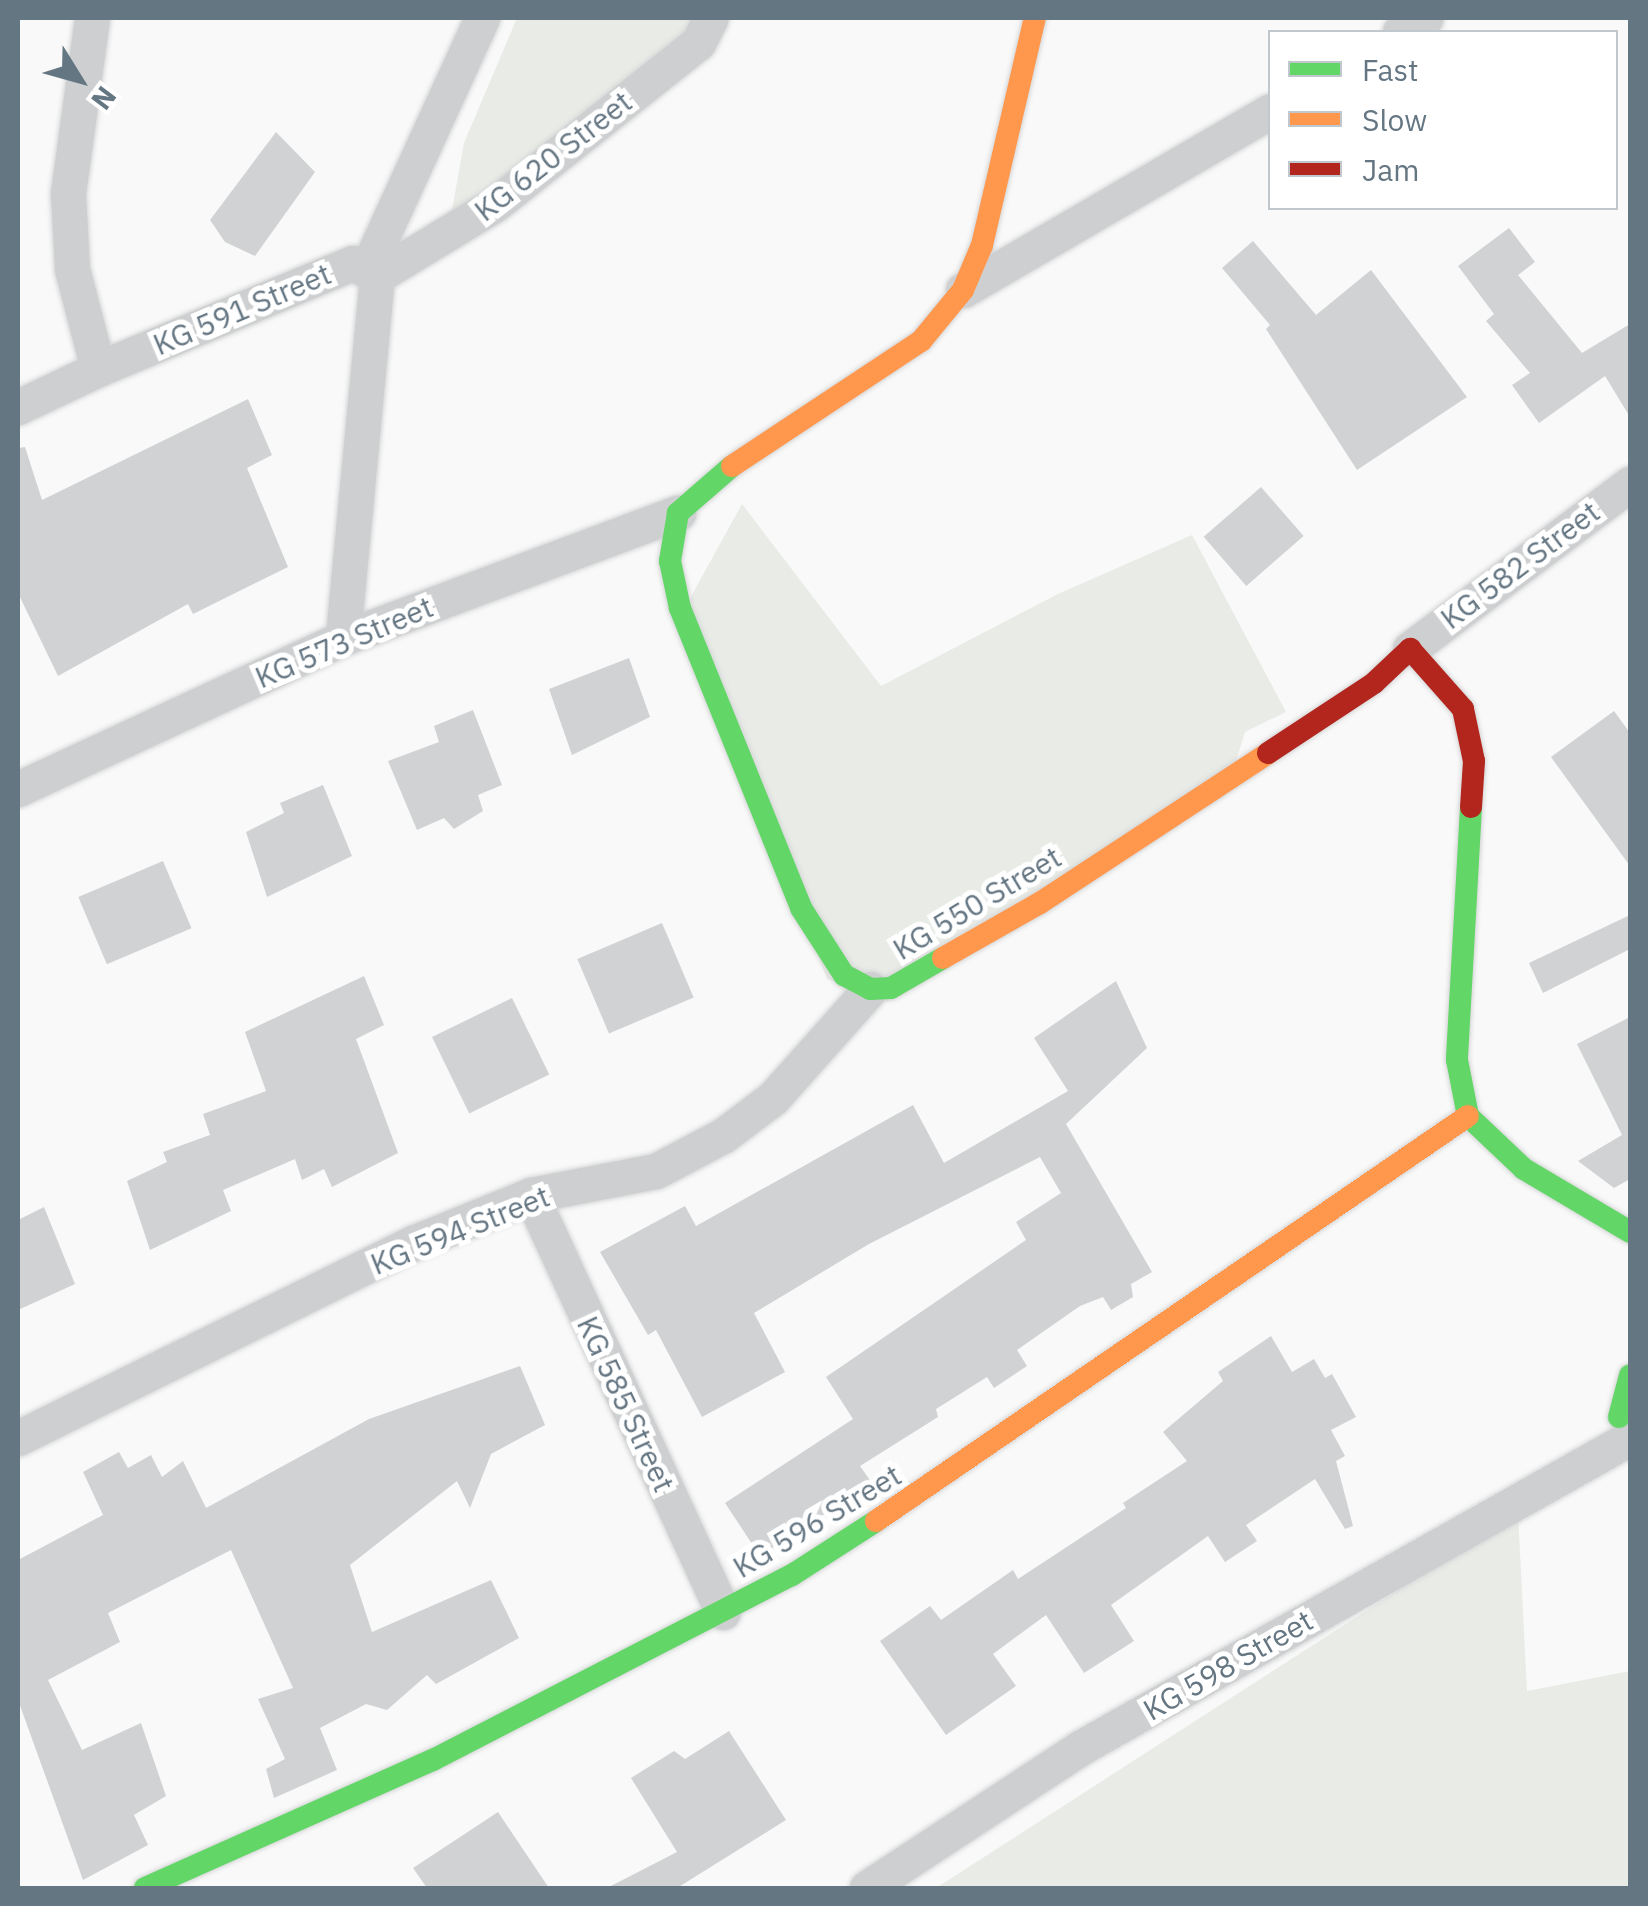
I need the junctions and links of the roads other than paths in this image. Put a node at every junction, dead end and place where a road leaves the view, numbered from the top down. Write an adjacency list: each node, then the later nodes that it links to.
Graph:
1 (92, 18): 8 (street)
2 (482, 18): 6 (street)
3 (712, 18): 6 (street, KG 620 Street)
4 (1035, 18): 7 (street)
5 (1268, 112): 7 (street)
6 (372, 271): 8 (street, KG 591 Street); 12 (street, KG 591 Street)
7 (963, 290): 11 (street)
8 (98, 370): 9 (street, KG 591 Street)
9 (18, 407)
10 (1630, 484): 13 (street, KG 582 Street)
11 (678, 513): 12 (street, KG 573 Street); 15 (street, KG 550 Street)
12 (343, 638): 14 (street, KG 573 Street)
13 (1410, 649): 15 (street, KG 550 Street); 16 (street)
14 (18, 790)
15 (870, 989): 17 (street, KG 594 Street)
16 (1468, 1116): 18 (street); 22 (street, KG 596 Street)
17 (532, 1194): 21 (street, KG 594 Street); 22 (street, KG 585 Street)
18 (1628, 1242)
19 (1630, 1375): 20 (street)
20 (1627, 1419): 24 (street, KG 598 Street)
21 (18, 1438)
22 (723, 1612): 23 (street, KG 596 Street)
23 (145, 1888)
24 (867, 1888)

